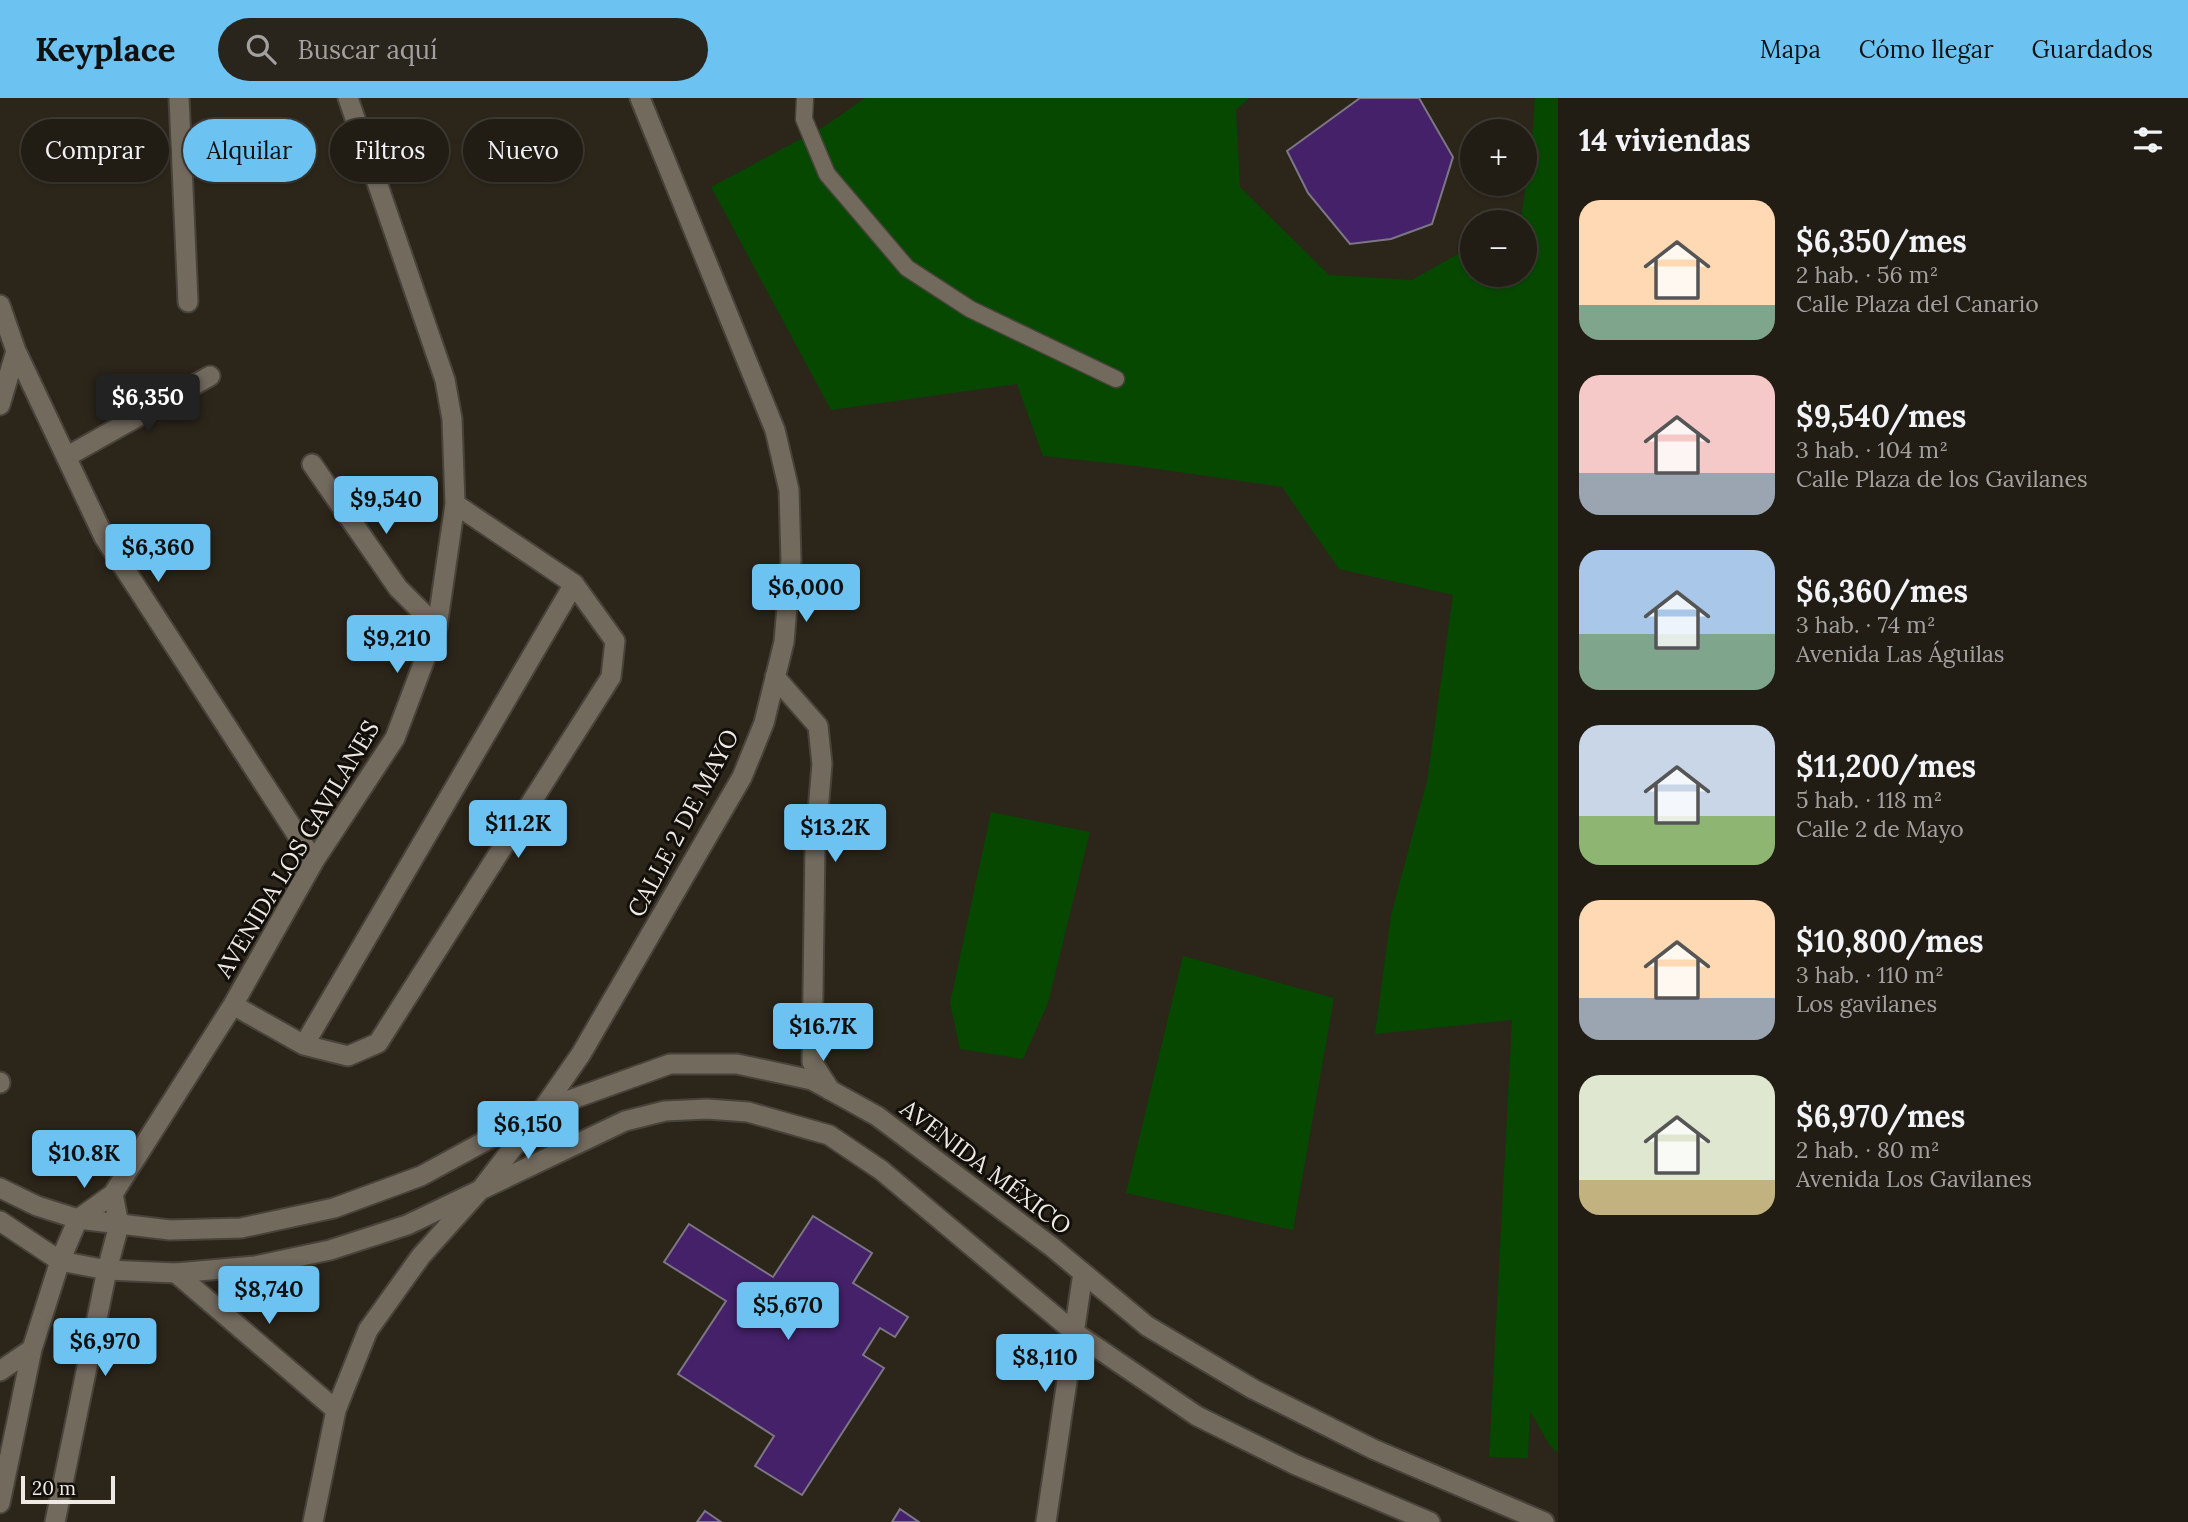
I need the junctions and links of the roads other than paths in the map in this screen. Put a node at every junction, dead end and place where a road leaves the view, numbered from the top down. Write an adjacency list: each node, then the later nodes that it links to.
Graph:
1 (179, 98): 5 (street)
2 (348, 98): 13 (street, AVENIDA LOS GAVILANES)
3 (640, 98): 16 (street, CALLE 2 DE MAYO)
4 (805, 98): 9 (lane)
5 (188, 302)
6 (0, 305): 7 (street)
7 (16, 351): 10 (street); 11 (street)
8 (210, 376): 11 (street)
9 (1116, 379)
10 (0, 405)
11 (66, 457): 17 (street)
12 (312, 464): 15 (street)
13 (455, 504): 14 (street); 15 (street, AVENIDA LOS GAVILANES)
14 (574, 584): 19 (street); 19 (street)
15 (437, 627): 17 (street, AVENIDA LOS GAVILANES)
16 (775, 677): 20 (street); 21 (street, CALLE 2 DE MAYO)
17 (314, 861): 18 (street, AVENIDA LOS GAVILANES)
18 (233, 1005): 19 (street); 24 (street, AVENIDA LOS GAVILANES)
19 (303, 1045)
20 (830, 1090): 21 (street, AVENIDA MÉXICO); 31 (street, AVENIDA MÉXICO)
21 (542, 1110): 23 (street, CALLE 2 DE MAYO); 27 (street, AVENIDA MÉXICO)
22 (0, 1188): 25 (street, AVENIDA MÉXICO)
23 (482, 1188): 30 (street); 32 (street); 35 (street, CALLE 2 DE MAYO)
24 (113, 1194): 25 (street); 27 (street)
25 (78, 1219): 27 (street, AVENIDA MÉXICO); 28 (street)
26 (0, 1222): 28 (street)
27 (119, 1225): 29 (street)
28 (60, 1261): 29 (street); 33 (street)
29 (107, 1270): 30 (street); 38 (street)
30 (176, 1273): 35 (street)
31 (1083, 1273): 32 (street); 42 (street, AVENIDA MÉXICO)
32 (1074, 1332): 37 (street); 40 (street)
33 (32, 1349): 34 (street); 36 (street)
34 (0, 1371)
35 (336, 1410): 39 (street, CALLE 2 DE MAYO)
36 (0, 1503)
37 (1409, 1518): 41 (street)
38 (55, 1522)
39 (313, 1522)
40 (1046, 1522)
41 (1430, 1522)
42 (1544, 1522)

